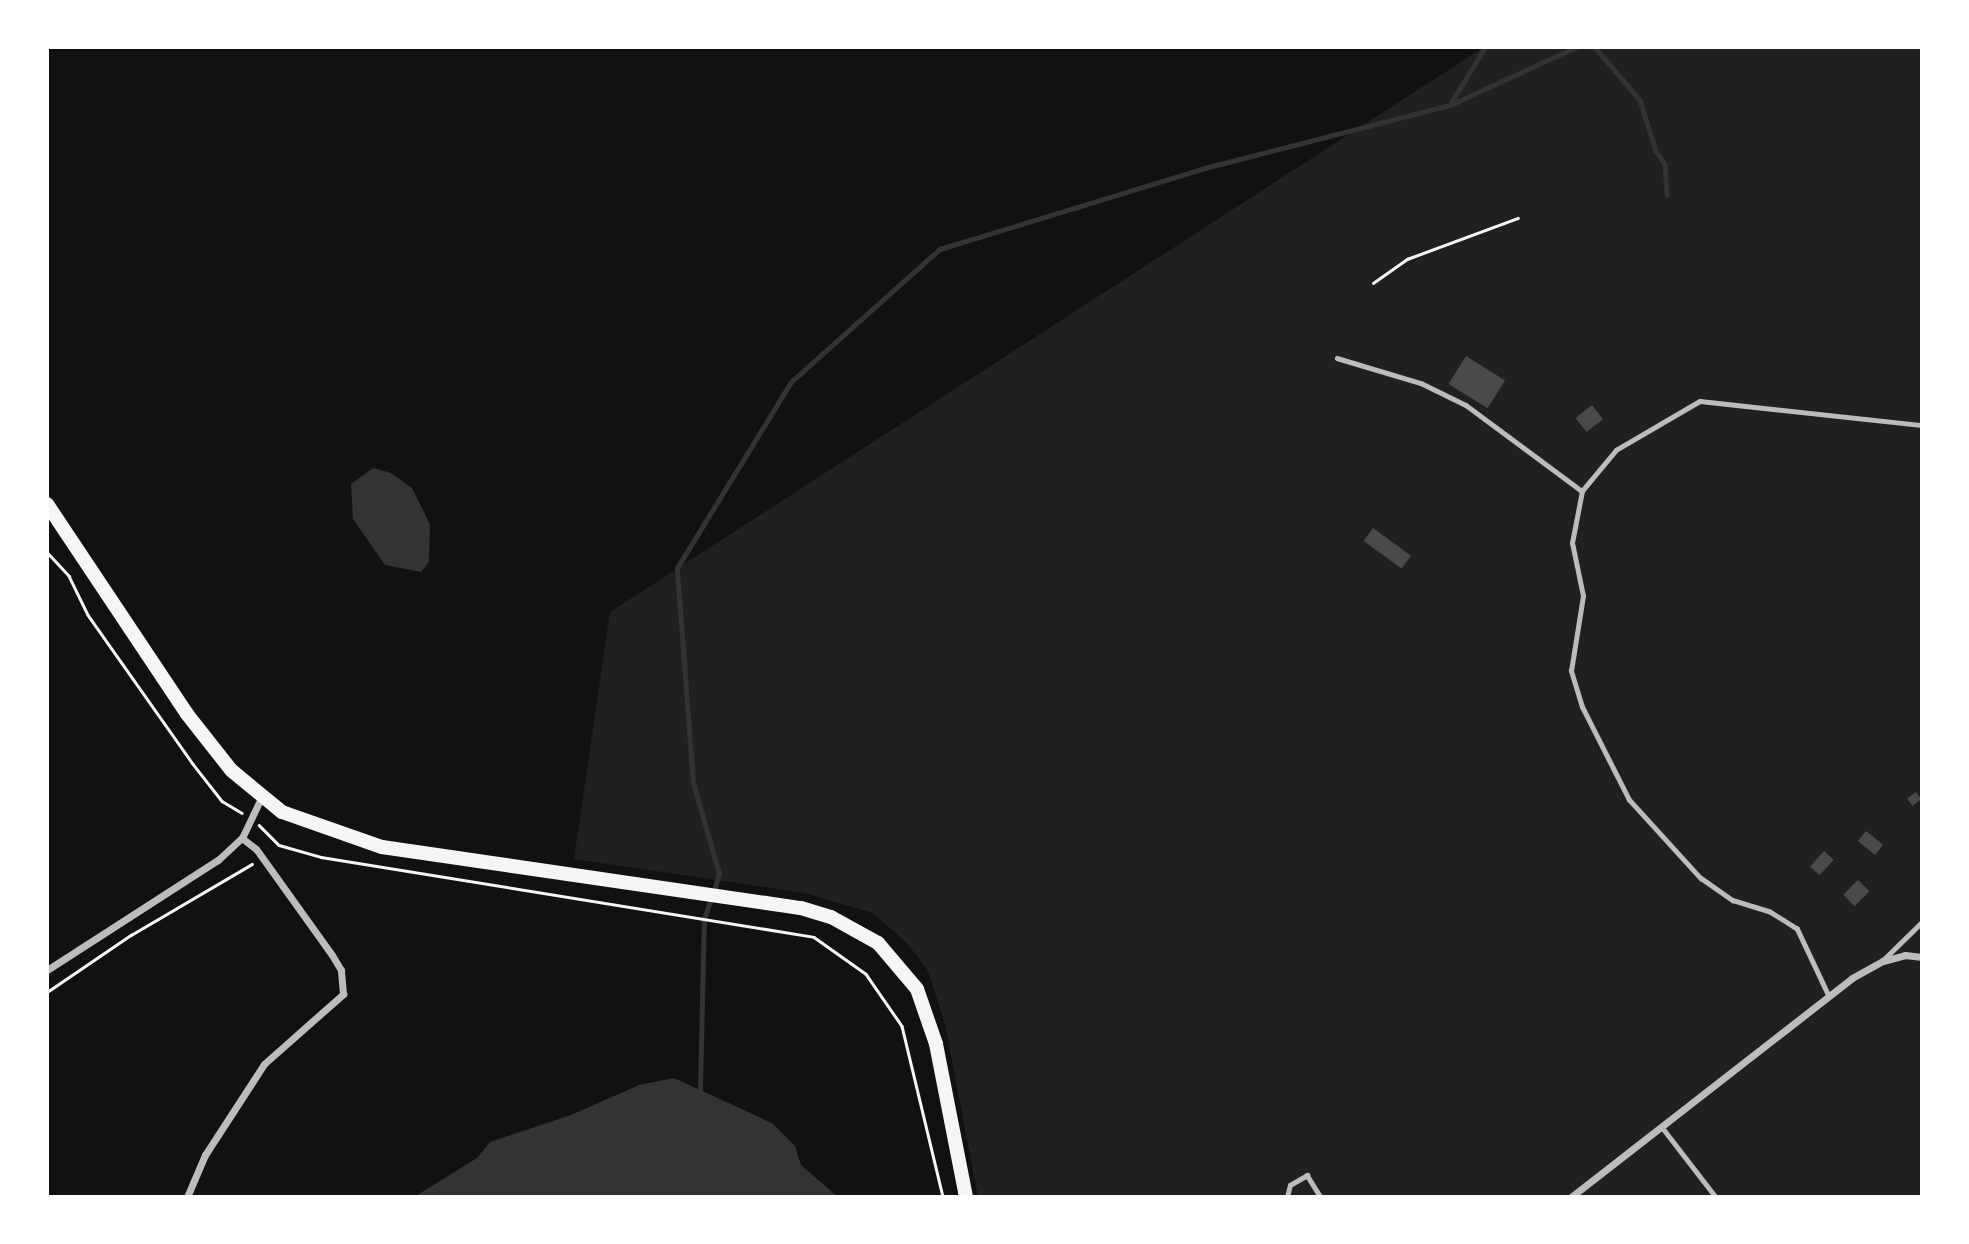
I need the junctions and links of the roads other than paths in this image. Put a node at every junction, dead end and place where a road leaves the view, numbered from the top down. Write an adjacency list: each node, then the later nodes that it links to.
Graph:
1 (1337, 358): 3 (lane)
2 (1922, 425): 3 (lane)
3 (1582, 491): 11 (lane)
4 (47, 504): 5 (main road)
5 (262, 796): 6 (street); 14 (main road)
6 (242, 838): 10 (street); 13 (street)
7 (1922, 922): 9 (lane)
8 (1922, 957): 9 (street)
9 (1883, 961): 11 (street)
10 (47, 970)
11 (1828, 995): 12 (street)
12 (1661, 1127): 17 (street); 18 (lane)
13 (186, 1197)
14 (966, 1197)
15 (1287, 1197): 16 (lane)
16 (1321, 1197)
17 (1571, 1197)
18 (1716, 1197)

